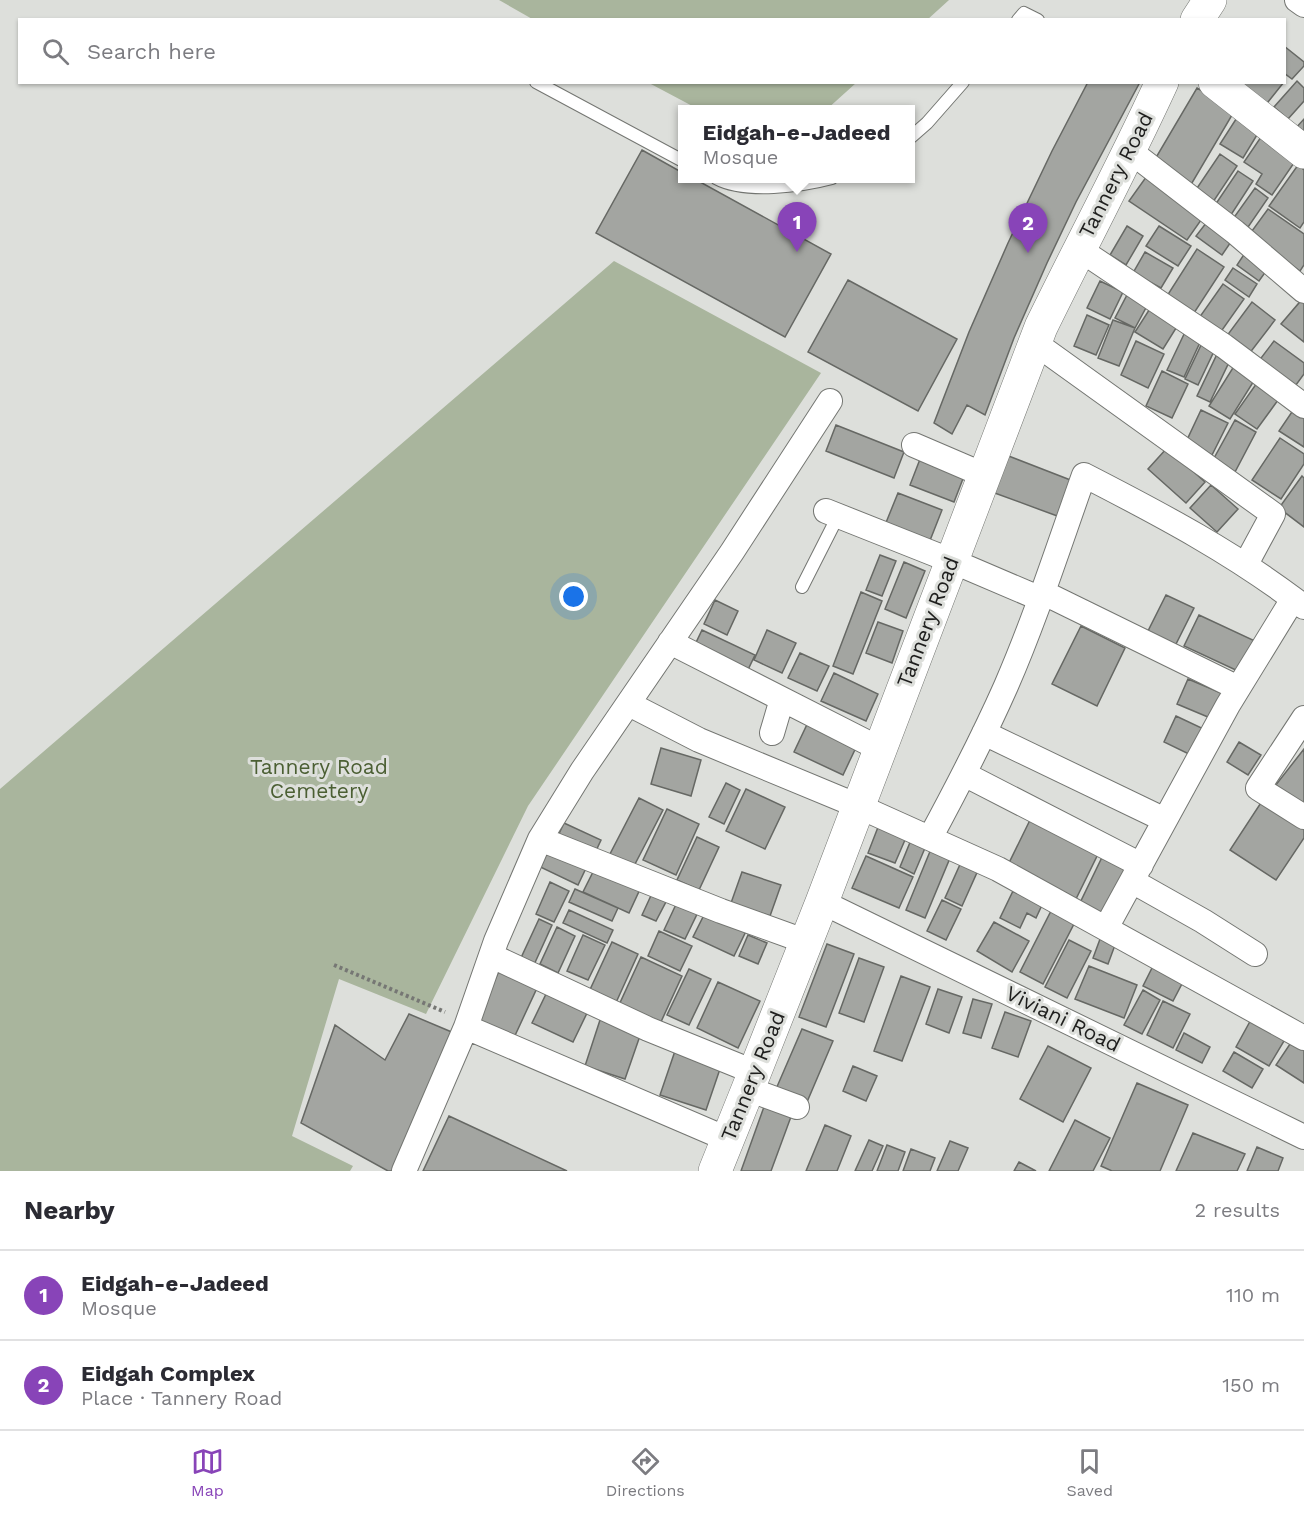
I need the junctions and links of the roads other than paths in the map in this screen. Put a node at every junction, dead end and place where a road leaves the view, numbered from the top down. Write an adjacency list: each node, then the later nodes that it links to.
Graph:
1 (1210, 0): 6 (main road)
2 (1298, 0): 3 (street)
3 (1304, 5)
4 (1020, 18): 5 (lane)
5 (1034, 18)
6 (1198, 18)
7 (540, 84): 14 (lane)
8 (961, 84): 11 (lane)
9 (1161, 84): 12 (main road, Tannery Road)
10 (1218, 84): 13 (main road)
11 (915, 134)
12 (1130, 151): 17 (main road, Tannery Road); 18 (street)
13 (1304, 152)
14 (678, 158)
15 (730, 183): 16 (lane)
16 (813, 183)
17 (1079, 249): 19 (main road, Tannery Road); 21 (street)
18 (1304, 291)
19 (1035, 343): 23 (main road, Tannery Road); 26 (street)
20 (830, 401): 30 (street)
21 (1304, 406)
22 (914, 445): 23 (street)
23 (984, 475): 25 (main road, Tannery Road)
24 (832, 514): 25 (street); 27 (lane)
25 (952, 561): 28 (street); 37 (main road, Tannery Road)
26 (1246, 564): 28 (street); 29 (street)
27 (802, 587)
28 (1041, 595): 31 (street); 36 (street)
29 (1298, 603): 31 (street)
30 (670, 642): 32 (street); 33 (street)
31 (1238, 688): 41 (street)
32 (782, 699): 35 (street); 37 (street)
33 (628, 704): 39 (street); 43 (street)
34 (1304, 718): 40 (street)
35 (772, 733)
36 (984, 733): 38 (street); 41 (street)
37 (880, 749): 39 (main road, Tannery Road)
38 (964, 774): 42 (street); 44 (street)
39 (858, 806): 42 (street); 45 (main road, Tannery Road)
40 (1304, 817)
41 (1165, 820): 44 (street)
42 (930, 838): 46 (street)
43 (540, 839): 47 (street); 49 (street)
44 (1136, 873): 46 (street); 48 (street)
45 (822, 902): 47 (main road, Tannery Road); 54 (street, Viviani Road)
46 (1106, 928): 51 (street)
47 (807, 942): 52 (main road, Tannery Road)
48 (1255, 954)
49 (492, 956): 50 (street); 52 (street)
50 (467, 1025): 55 (street); 56 (street)
51 (1304, 1038)
52 (751, 1081): 53 (street); 55 (main road, Tannery Road)
53 (797, 1107)
54 (1304, 1137)
55 (727, 1139): 57 (main road, Tannery Road)
56 (404, 1171)
57 (714, 1171)

